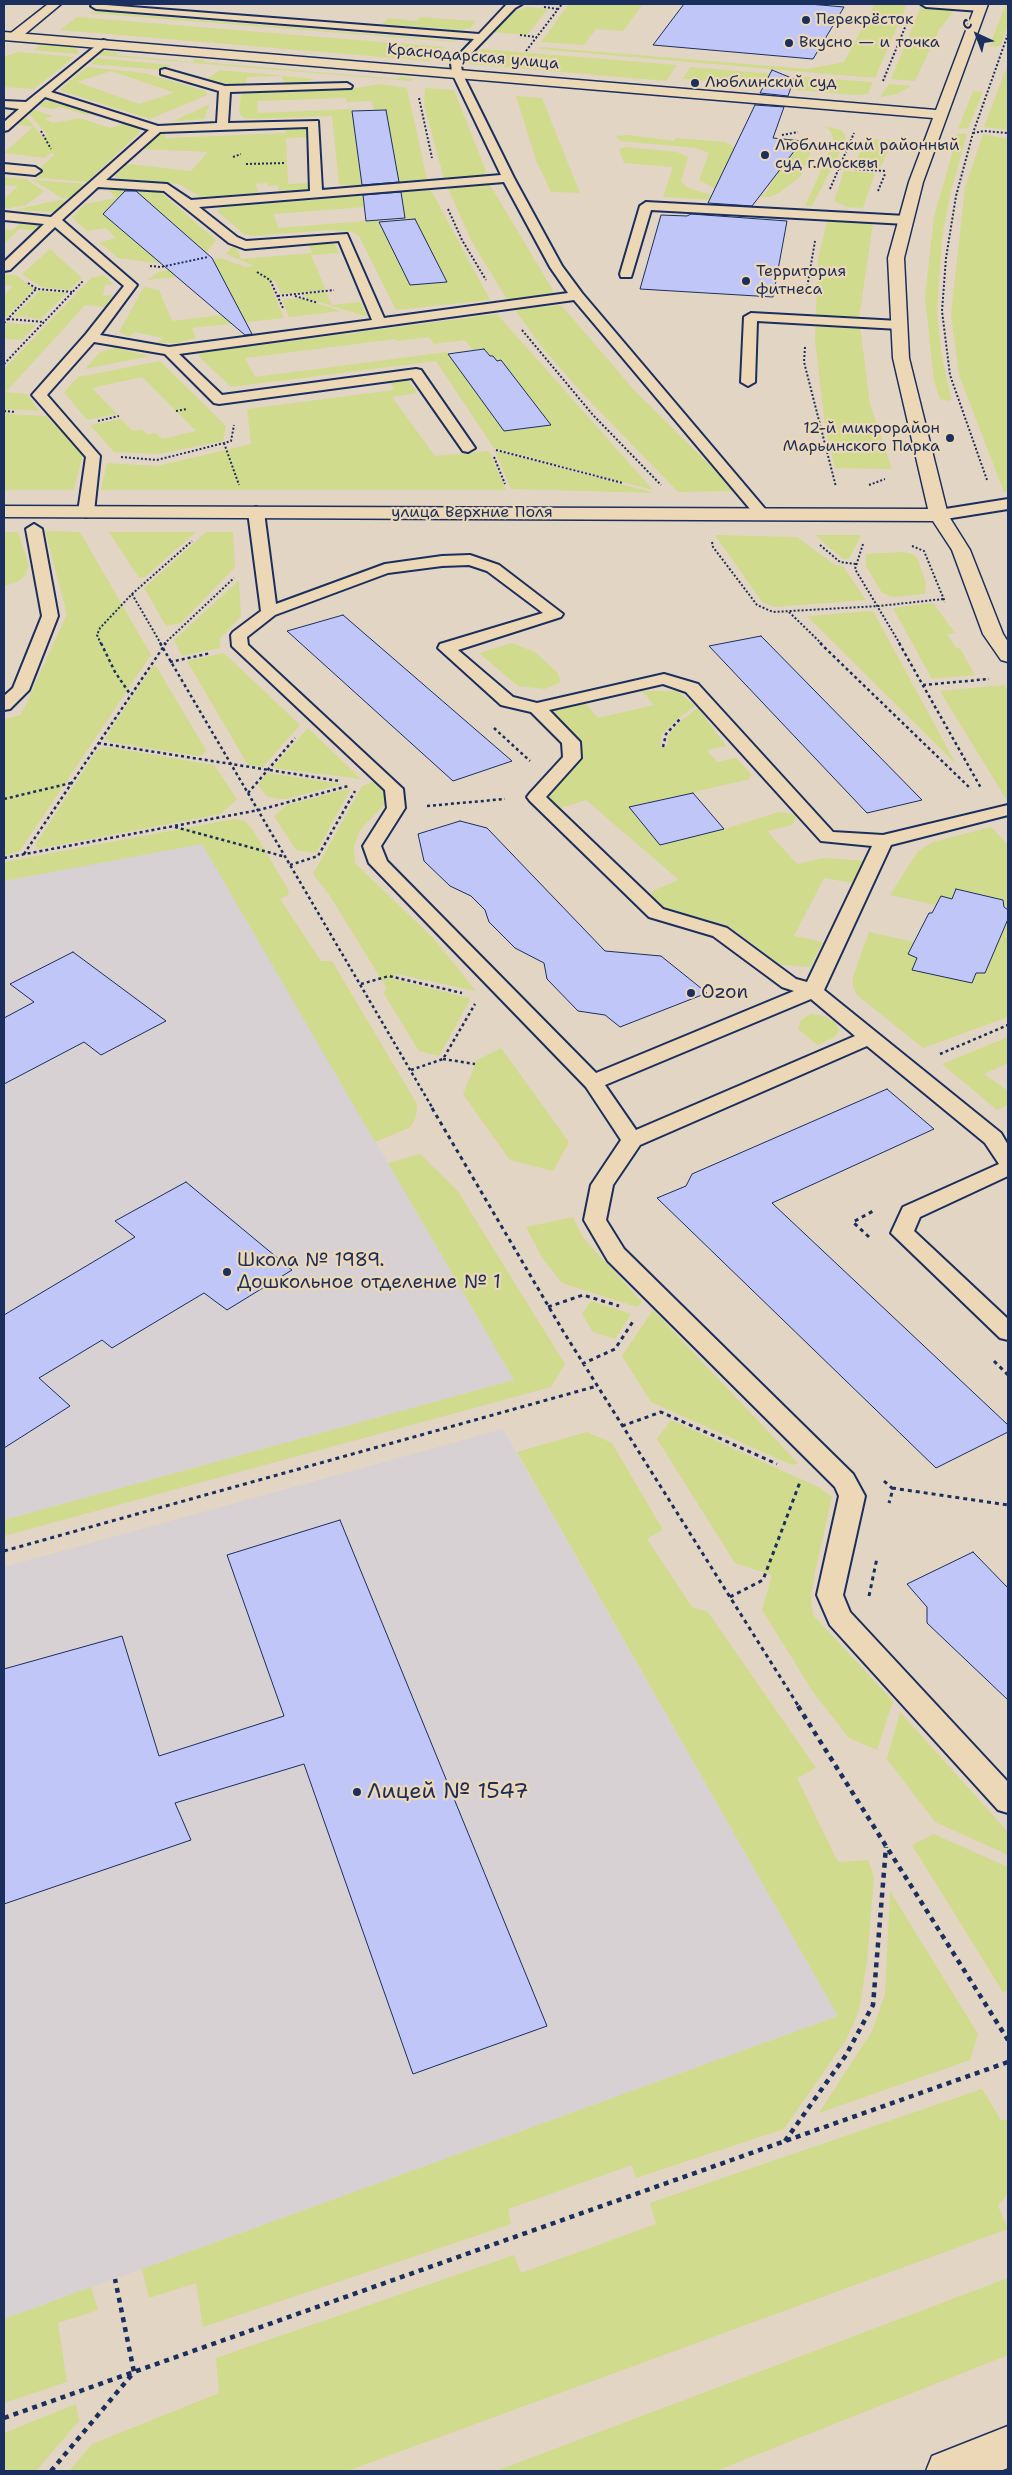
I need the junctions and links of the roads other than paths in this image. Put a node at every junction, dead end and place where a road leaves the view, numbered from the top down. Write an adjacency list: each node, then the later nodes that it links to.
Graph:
1 (55, 4): 6 (street)
2 (517, 4): 7 (lane)
3 (926, 4): 5 (lane)
4 (96, 6): 7 (lane)
5 (981, 6): 16 (street)
6 (9, 36): 8 (street, Краснодарская улица)
7 (482, 37): 10 (lane)
8 (103, 44): 10 (street, Краснодарская улица); 13 (lane)
9 (165, 72): 12 (lane)
10 (456, 73): 16 (street, Краснодарская улица); 22 (lane)
11 (347, 86): 12 (lane)
12 (225, 89): 17 (lane)
13 (42, 93): 15 (lane); 19 (lane)
14 (4, 104): 15 (lane)
15 (25, 108): 18 (lane)
16 (940, 114): 27 (street)
17 (222, 126): 19 (lane); 24 (lane)
18 (4, 128)
19 (156, 129): 23 (lane)
20 (4, 168): 21 (lane)
21 (36, 171)
22 (508, 178): 24 (lane); 31 (lane)
23 (98, 183): 25 (lane); 28 (lane)
24 (316, 194): 25 (lane)
25 (188, 204): 32 (lane)
26 (4, 216): 28 (lane)
27 (906, 220): 30 (lane); 33 (street)
28 (56, 221): 29 (lane); 34 (lane)
29 (4, 267)
30 (626, 274)
31 (577, 296): 32 (lane); 42 (lane)
32 (380, 323): 35 (lane)
33 (899, 325): 36 (lane); 43 (street)
34 (90, 337): 35 (lane); 40 (lane)
35 (169, 351): 37 (lane)
36 (748, 382)
37 (468, 448)
38 (1005, 504): 43 (lane)
39 (4, 512): 40 (street, улица Верхние Поля)
40 (86, 512): 41 (street, улица Верхние Поля)
41 (256, 512): 42 (street, улица Верхние Поля); 45 (lane)
42 (761, 513): 43 (street, улица Верхние Поля)
43 (939, 515): 46 (street)
44 (34, 529): 47 (lane)
45 (269, 612): 48 (lane); 53 (lane)
46 (1008, 656)
47 (4, 705)
48 (537, 708): 50 (lane); 51 (lane)
49 (1002, 812): 50 (lane)
50 (884, 841): 51 (lane)
51 (813, 992): 52 (lane); 53 (lane)
52 (868, 1038): 54 (lane); 55 (lane)
53 (593, 1082): 54 (lane)
54 (632, 1140): 58 (lane)
55 (1008, 1162)
56 (1008, 1168): 57 (lane)
57 (1008, 1332)
58 (1008, 1801)
59 (1008, 2447): 60 (street)
60 (947, 2471)

